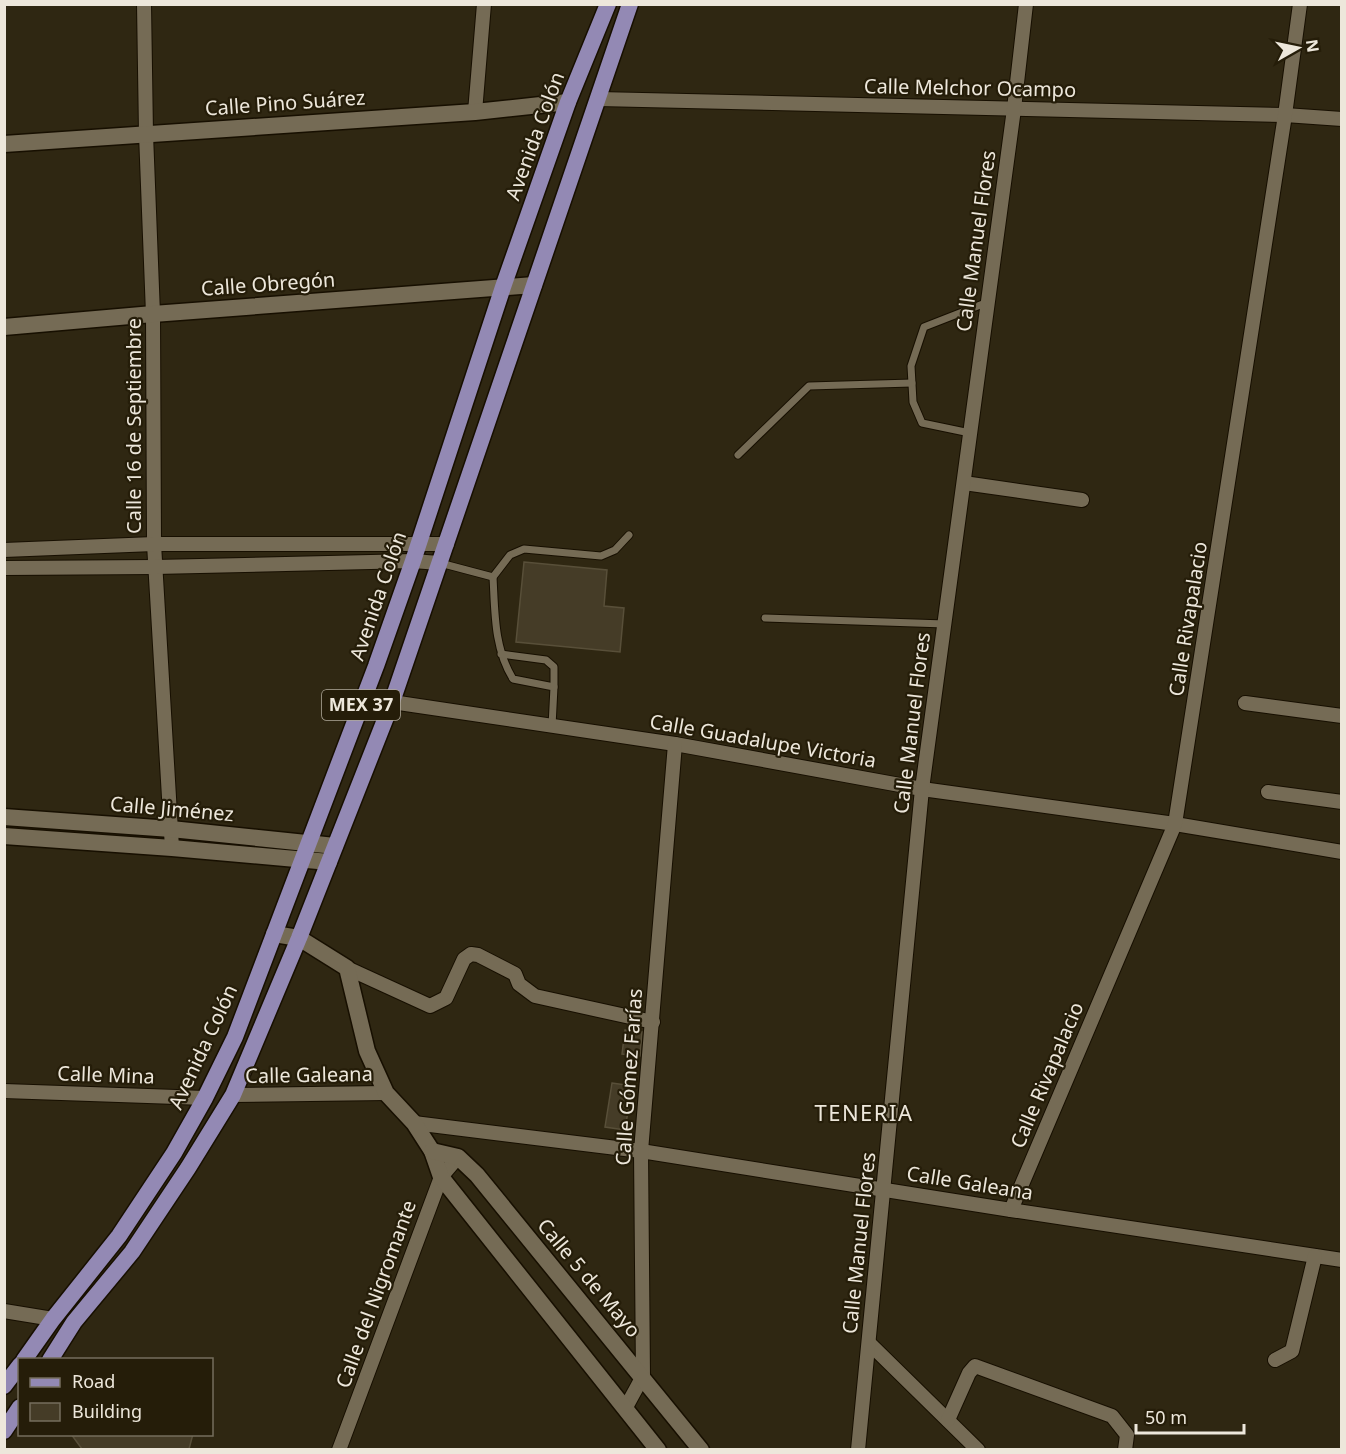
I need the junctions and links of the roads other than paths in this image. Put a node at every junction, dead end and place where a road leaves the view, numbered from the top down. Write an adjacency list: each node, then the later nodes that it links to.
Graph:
1 (144, 4): 13 (street, Calle 16 de Septiembre)
2 (484, 4): 10 (street)
3 (608, 4): 8 (main road, Avenida Colón / MEX 37)
4 (630, 4): 7 (main road, MEX 37)
5 (1026, 4): 9 (street, Calle Manuel Flores)
6 (1300, 4): 11 (street, Calle Rivapalacio)
7 (598, 99): 9 (street, Calle Melchor Ocampo); 15 (main road, MEX 37)
8 (568, 102): 10 (street, Calle Pino Suárez); 16 (main road, Avenida Colón / MEX 37)
9 (1014, 109): 11 (street, Calle Melchor Ocampo); 17 (street, Calle Manuel Flores)
10 (475, 112): 13 (street, Calle Pino Suárez)
11 (1285, 115): 12 (street, Calle Melchor Ocampo); 49 (street, Calle Rivapalacio)
12 (1341, 119)
13 (146, 134): 14 (street, Calle Pino Suárez); 18 (street, Calle 16 de Septiembre)
14 (4, 144)
15 (534, 285): 16 (street, Calle Obregón); 28 (main road, MEX 37)
16 (503, 287): 18 (street, Calle Obregón); 26 (main road, Avenida Colón / MEX 37)
17 (988, 302): 20 (lane); 21 (street, Calle Manuel Flores)
18 (153, 314): 19 (street, Calle Obregón); 27 (street, Calle 16 de Septiembre)
19 (4, 327)
20 (912, 383): 21 (lane); 22 (lane)
21 (970, 433): 23 (street, Calle Manuel Flores)
22 (738, 455)
23 (964, 483): 24 (street); 36 (street, Calle Manuel Flores)
24 (1082, 500)
25 (629, 536): 34 (lane)
26 (418, 543): 27 (street); 28 (street); 30 (main road, Avenida Colón / MEX 37)
27 (154, 544): 29 (street); 33 (street, Calle 16 de Septiembre)
28 (447, 544): 31 (main road, MEX 37)
29 (4, 550)
30 (413, 561): 31 (street); 33 (street); 55 (main road, Avenida Colón / MEX 37)
31 (439, 563): 34 (lane); 39 (main road, MEX 37)
32 (4, 567): 33 (street)
33 (155, 567): 50 (street, Calle 16 de Septiembre)
34 (493, 577): 37 (lane)
35 (765, 618): 36 (lane)
36 (945, 624): 44 (street, Calle Manuel Flores)
37 (501, 654): 38 (lane); 38 (lane)
38 (554, 687): 42 (lane)
39 (392, 702): 42 (street, Calle Guadalupe Victoria); 53 (main road, MEX 37)
40 (1245, 703): 41 (street)
41 (1341, 716)
42 (552, 726): 43 (street, Calle Guadalupe Victoria)
43 (675, 744): 44 (street, Calle Guadalupe Victoria); 61 (street, Calle Gómez Farías)
44 (922, 789): 49 (street, Calle Guadalupe Victoria); 71 (street, Calle Manuel Flores)
45 (1268, 792): 46 (street)
46 (1341, 802)
47 (4, 817): 48 (street, Calle Jiménez)
48 (92, 823): 50 (street, Calle Jiménez); 52 (street)
49 (1175, 824): 56 (street, Calle Guadalupe Victoria); 72 (street, Calle Rivapalacio)
50 (171, 829): 54 (street, Calle 16 de Septiembre); 55 (street, Calle Jiménez)
51 (4, 836): 52 (street, Calle Jiménez)
52 (92, 842): 54 (street, Calle Jiménez)
53 (335, 846): 55 (street, Calle Jiménez); 57 (main road, MEX 37)
54 (172, 848): 55 (street, Calle Jiménez)
55 (305, 851): 57 (street, Calle Jiménez); 58 (main road, Avenida Colón / MEX 37)
56 (1341, 852)
57 (329, 862): 59 (main road, MEX 37)
58 (274, 934): 59 (street); 65 (main road, Avenida Colón / MEX 37)
59 (299, 938): 60 (street); 64 (main road, MEX 37)
60 (346, 968): 61 (street); 63 (street)
61 (653, 1022): 68 (street, Calle Gómez Farías)
62 (4, 1090): 65 (street, Calle Mina)
63 (386, 1093): 64 (street, Calle Galeana); 66 (street)
64 (233, 1095): 79 (main road, MEX 37)
65 (205, 1098): 76 (main road, Avenida Colón / MEX 37)
66 (414, 1124): 67 (street); 68 (street, Calle Galeana)
67 (432, 1151): 69 (street); 70 (street)
68 (640, 1151): 71 (street, Calle Galeana); 82 (street, Calle Gómez Farías)
69 (458, 1157): 70 (street, Calle del Nigromante); 82 (street, Calle 5 de Mayo)
70 (441, 1177): 84 (street); 88 (street, Calle del Nigromante)
71 (885, 1189): 72 (street, Calle Galeana); 77 (street, Calle Manuel Flores)
72 (1011, 1210): 73 (street, Calle Galeana)
73 (1315, 1256): 74 (street, Calle Galeana); 80 (street)
74 (1341, 1260)
75 (4, 1311): 76 (street)
76 (53, 1319): 78 (main road, Avenida Colón / MEX 37)
77 (868, 1343): 86 (street); 91 (street, Calle Manuel Flores)
78 (25, 1358)
79 (51, 1358)
80 (1275, 1360)
81 (18, 1368): 83 (main road)
82 (643, 1376): 84 (street, Calle Gómez Farías); 90 (street, Calle 5 de Mayo)
83 (4, 1386)
84 (625, 1409): 89 (street)
85 (18, 1410): 87 (main road)
86 (948, 1420): 92 (street); 93 (street)
87 (4, 1431)
88 (339, 1449)
89 (658, 1449)
90 (701, 1449)
91 (858, 1449)
92 (978, 1449)
93 (1125, 1449)

